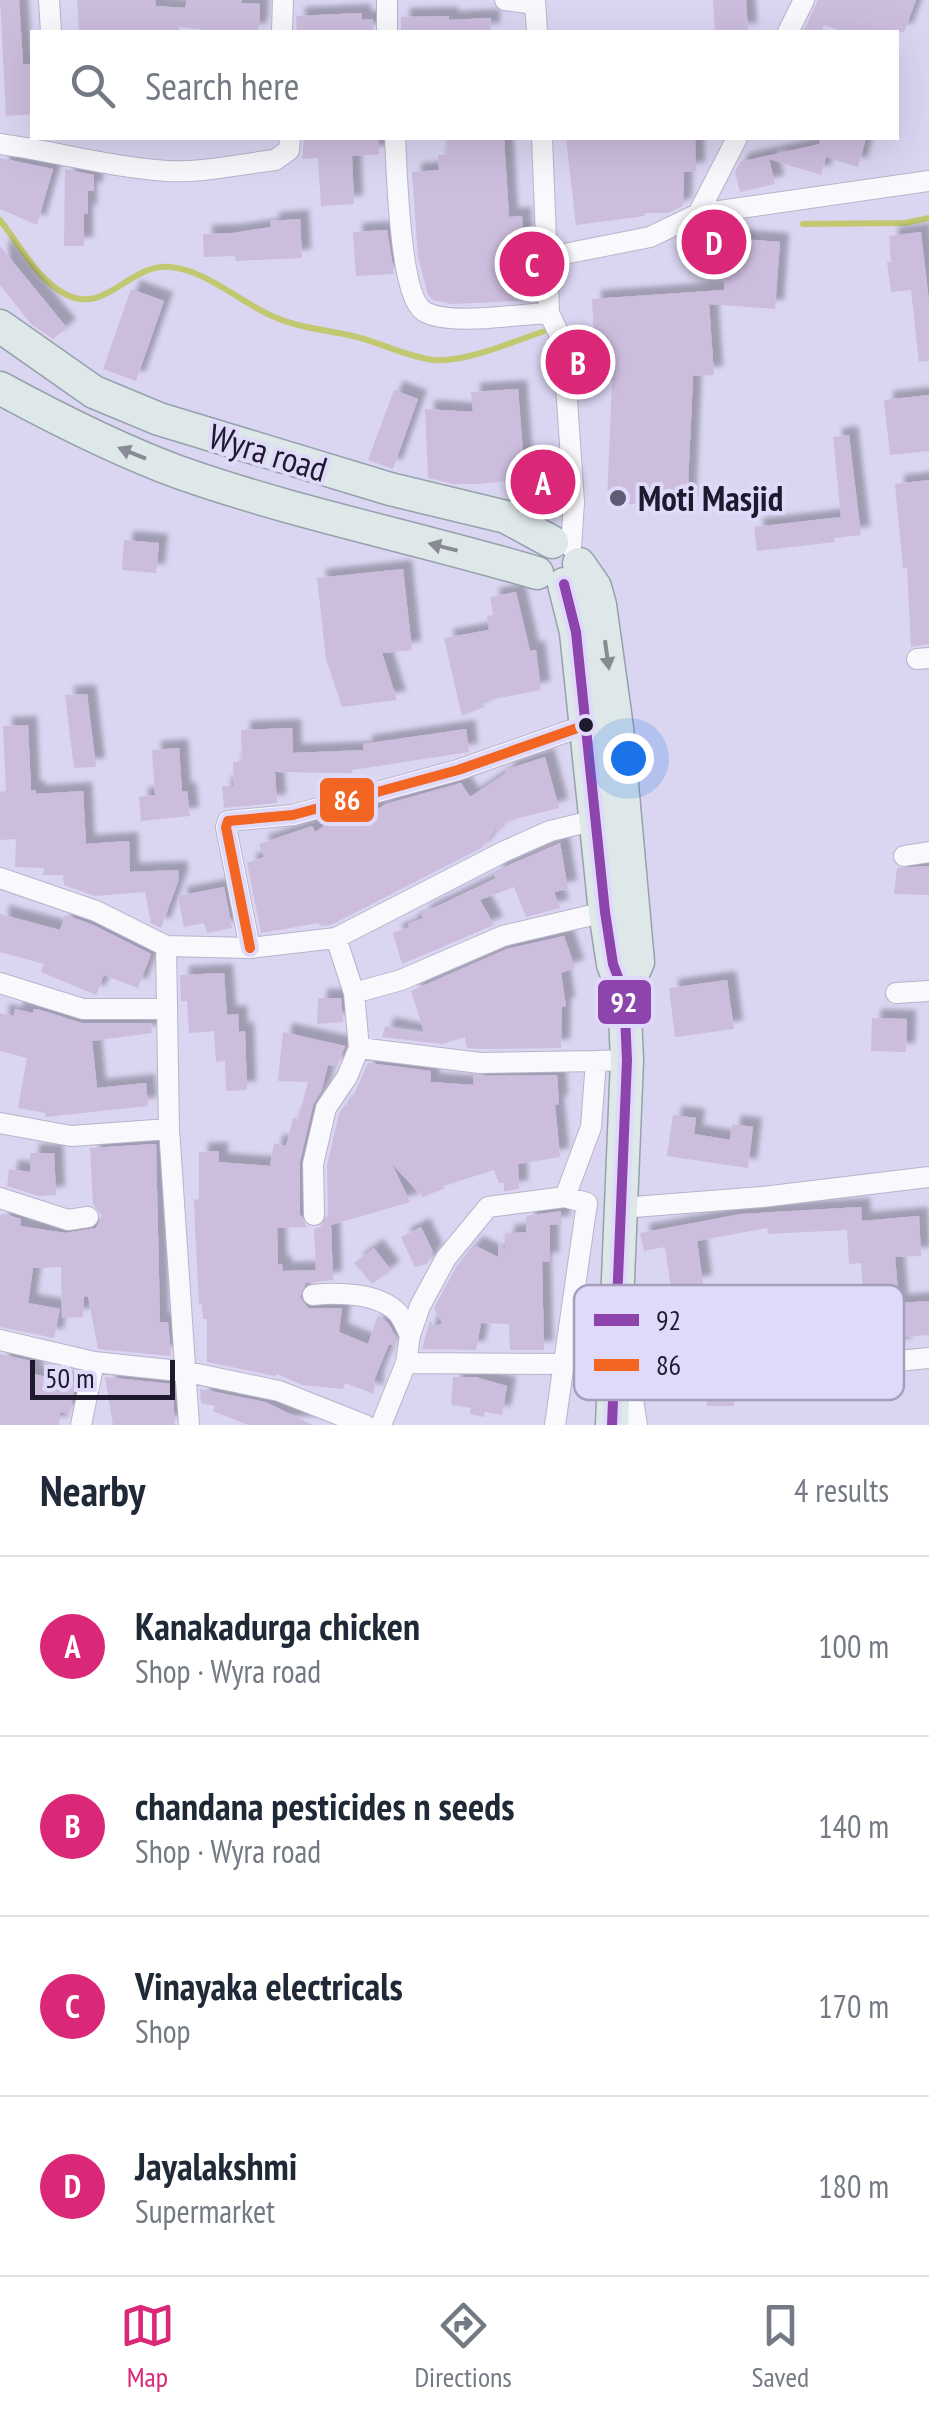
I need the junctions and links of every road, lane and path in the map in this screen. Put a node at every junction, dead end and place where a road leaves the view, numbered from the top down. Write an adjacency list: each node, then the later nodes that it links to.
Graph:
1 (49, 0): 7 (street)
2 (283, 0): 8 (street)
3 (386, 0): 9 (street)
4 (504, 0): 6 (street)
5 (804, 0): 11 (street)
6 (535, 2): 10 (street)
7 (51, 30)
8 (282, 30)
9 (387, 30)
10 (537, 30)
11 (789, 30)
12 (290, 140): 17 (street)
13 (394, 140): 21 (street)
14 (542, 140): 20 (street)
15 (736, 140): 19 (street)
16 (0, 144): 17 (street)
17 (58, 145)
18 (929, 181): 19 (street)
19 (698, 214): 20 (street)
20 (549, 256): 21 (street)
21 (549, 313): 24 (street)
22 (0, 326): 24 (main road, Wyra road)
23 (0, 388): 24 (main road, Wyra road, one-way to 23)
24 (560, 562): 25 (main road); 37 (main road, one-way to 37)
25 (586, 725): 26 (main road); 33 (street)
26 (596, 820): 30 (main road); 31 (street)
27 (929, 852): 28 (street)
28 (904, 856)
29 (0, 878): 32 (street)
30 (605, 912): 36 (street); 37 (main road)
31 (336, 938): 33 (street); 36 (street)
32 (166, 946): 33 (street); 39 (street)
33 (250, 948)
34 (0, 983): 39 (street)
35 (929, 991): 38 (street)
36 (354, 993): 40 (street)
37 (624, 993): 41 (main road)
38 (896, 993)
39 (167, 1009): 43 (street)
40 (360, 1048): 41 (street); 48 (street)
41 (611, 1061): 45 (street); 47 (main road)
42 (0, 1123): 43 (street)
43 (169, 1130): 61 (street)
44 (929, 1177): 47 (street)
45 (565, 1197): 50 (street); 54 (street)
46 (0, 1198): 49 (street)
47 (621, 1208): 51 (main road)
48 (314, 1215)
49 (88, 1217)
50 (575, 1285)
51 (617, 1285)
52 (313, 1294): 54 (street)
53 (574, 1294): 60 (street)
54 (410, 1335): 59 (street)
55 (0, 1340): 58 (street)
56 (929, 1358): 57 (street)
57 (904, 1360)
58 (94, 1362): 61 (street); 64 (street)
59 (406, 1363): 60 (street); 67 (street)
60 (564, 1364): 68 (street)
61 (188, 1372): 65 (street); 66 (street)
62 (613, 1400): 69 (main road)
63 (633, 1400): 70 (street)
64 (81, 1425)
65 (189, 1425)
66 (365, 1425)
67 (381, 1425)
68 (555, 1425)
69 (612, 1425)
70 (637, 1425)

